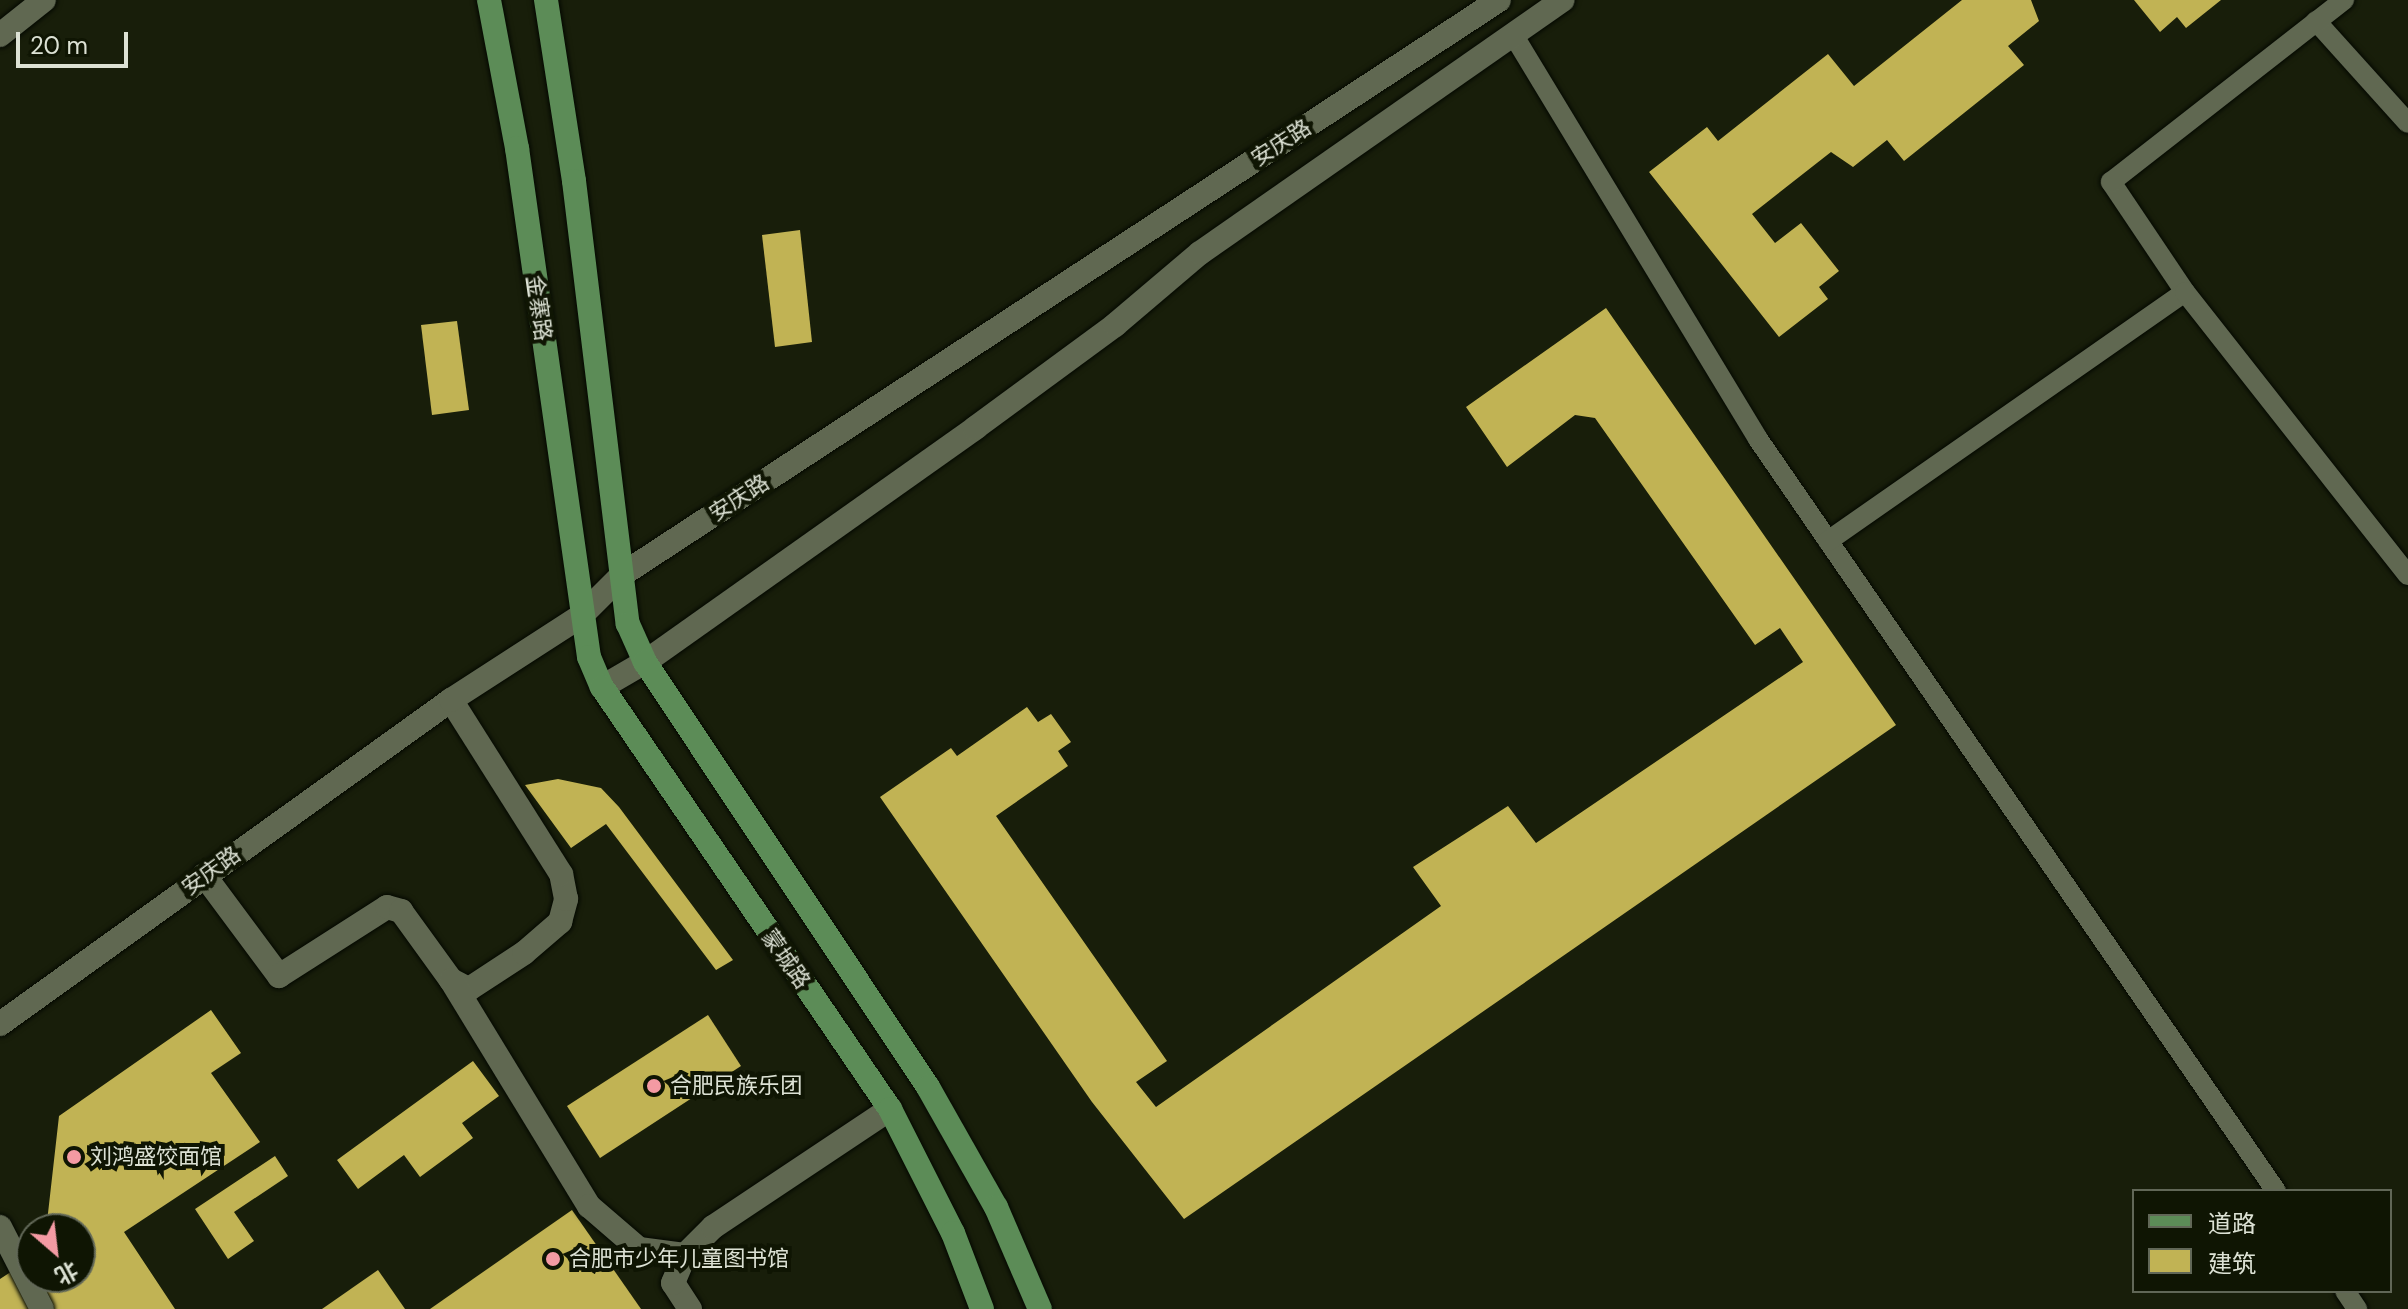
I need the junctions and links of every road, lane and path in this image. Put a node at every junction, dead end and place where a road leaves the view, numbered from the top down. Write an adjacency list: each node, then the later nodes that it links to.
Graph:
1 (44, 0): 8 (street)
2 (489, 0): 15 (main road, 金寨路)
3 (546, 0): 13 (main road)
4 (1499, 0): 13 (street, 安庆路)
5 (1563, 0): 9 (street, 安庆路)
6 (2344, 0): 7 (lane)
7 (2316, 21): 10 (lane); 11 (lane)
8 (0, 35)
9 (1514, 36): 12 (lane); 16 (street, 安庆路)
10 (2408, 123)
11 (2185, 292): 12 (lane); 14 (lane)
12 (1828, 541): 23 (lane)
13 (623, 574): 15 (street, 安庆路); 16 (main road)
14 (2408, 575)
15 (581, 616): 17 (main road, 蒙城路); 18 (street, 安庆路)
16 (645, 662): 17 (street, 安庆路); 29 (main road)
17 (602, 687): 22 (main road, 蒙城路)
18 (451, 700): 19 (street, 安庆路); 20 (street)
19 (204, 875): 20 (street); 21 (street, 安庆路)
20 (451, 980): 25 (street)
21 (0, 1024)
22 (890, 1109): 25 (street); 28 (main road, 蒙城路)
23 (2275, 1189)
24 (0, 1227): 26 (street)
25 (685, 1255): 27 (street)
26 (42, 1309)
27 (690, 1309)
28 (982, 1309)
29 (1040, 1309)

